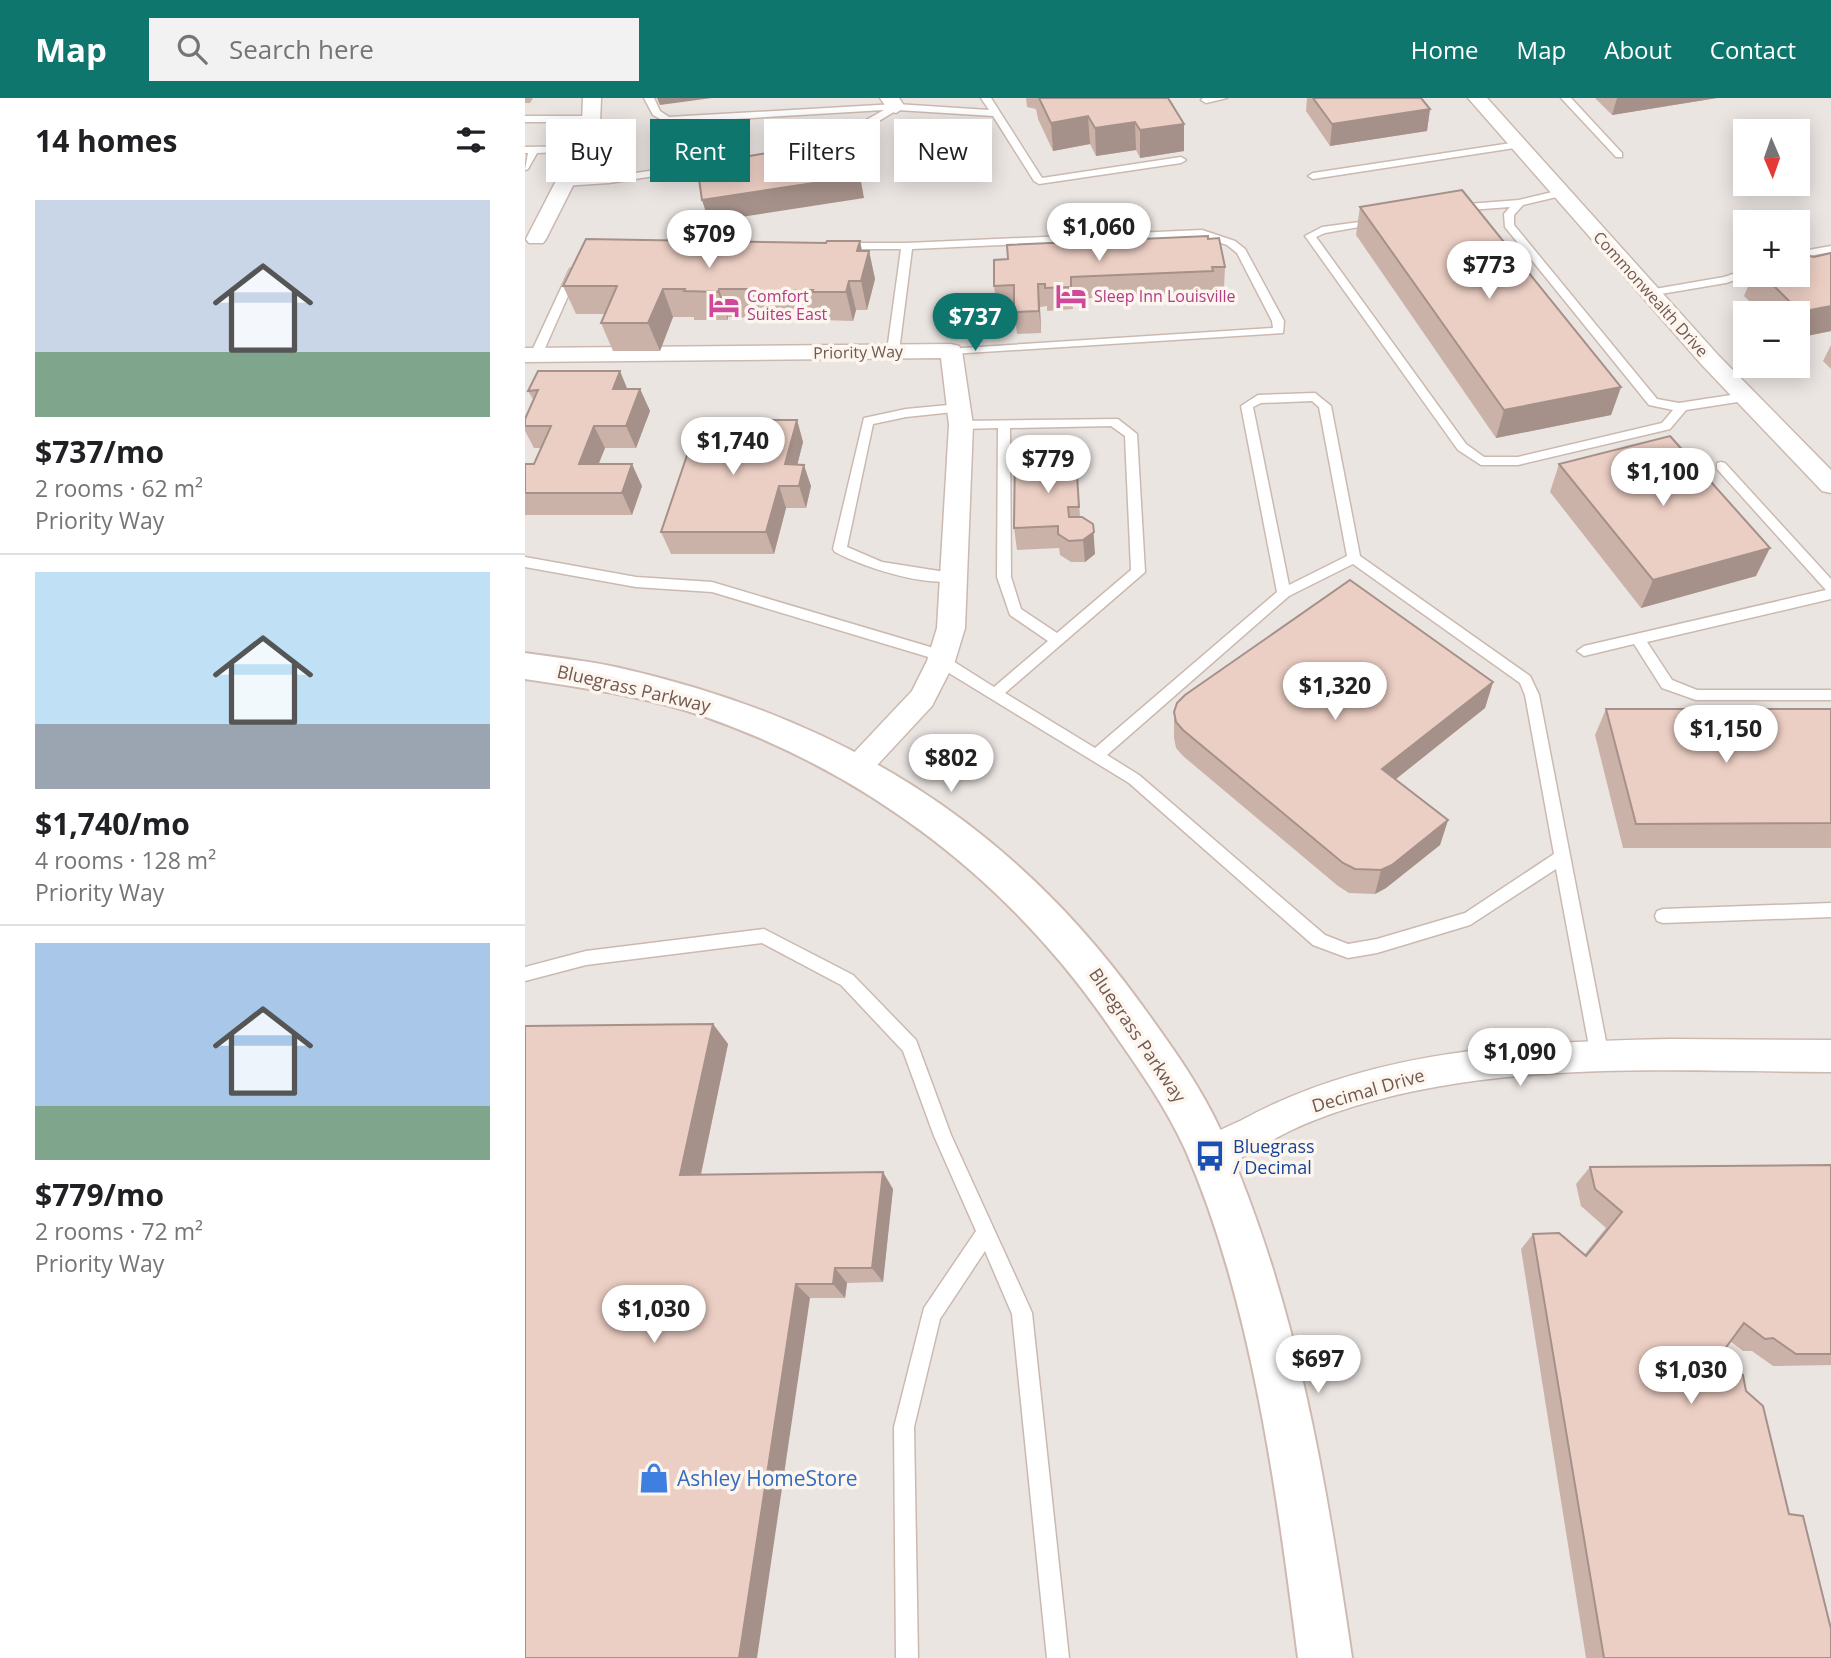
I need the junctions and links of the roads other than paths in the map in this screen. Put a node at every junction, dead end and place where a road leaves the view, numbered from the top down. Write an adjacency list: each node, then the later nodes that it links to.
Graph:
1 (592, 98): 12 (street)
2 (649, 98): 8 (lane)
3 (986, 98): 9 (lane)
4 (1222, 98): 7 (lane)
5 (1480, 98): 14 (street, Commonwealth Drive)
6 (1566, 98): 16 (lane)
7 (1206, 100)
8 (892, 103): 9 (lane); 13 (lane)
9 (996, 113): 17 (lane)
10 (525, 119): 11 (lane)
11 (546, 119)
12 (593, 119)
13 (874, 119)
14 (1518, 145): 20 (lane); 22 (street, Commonwealth Drive)
15 (529, 150): 18 (lane)
16 (1619, 155)
17 (1181, 160)
18 (525, 167)
19 (650, 174): 21 (lane)
20 (1313, 176)
21 (563, 183): 26 (street)
22 (1561, 193): 23 (lane); 34 (street, Commonwealth Drive)
23 (1519, 203): 24 (lane); 39 (lane)
24 (1442, 211)
25 (1389, 219): 39 (lane)
26 (531, 239): 31 (street)
27 (826, 246): 28 (lane)
28 (907, 246): 35 (lane); 36 (lane)
29 (1831, 249): 30 (lane)
30 (1810, 252)
31 (525, 260)
32 (578, 263): 37 (lane)
33 (1733, 277): 34 (lane)
34 (1649, 293): 38 (street, Commonwealth Drive)
35 (893, 351): 36 (street, Priority Way); 37 (street, Priority Way)
36 (951, 351): 40 (street)
37 (531, 355)
38 (1744, 397): 39 (lane); 43 (street, Commonwealth Drive)
39 (1683, 406)
40 (960, 416): 41 (lane); 46 (street); 46 (lane)
41 (1004, 424): 51 (lane); 51 (lane)
42 (1721, 466): 47 (lane)
43 (1831, 485)
44 (1354, 558): 48 (lane); 48 (lane); 59 (lane)
45 (525, 562): 53 (lane)
46 (953, 577): 53 (street)
47 (1831, 587)
48 (1284, 593): 57 (lane)
49 (1831, 594): 50 (lane)
50 (1638, 639): 52 (lane); 56 (lane)
51 (1058, 641): 55 (lane)
52 (1584, 652)
53 (942, 659): 55 (lane); 58 (street)
54 (525, 666): 58 (street, Bluegrass Parkway)
55 (995, 694): 57 (lane)
56 (1831, 695)
57 (1096, 756): 59 (lane)
58 (857, 768): 65 (street, Bluegrass Parkway)
59 (1562, 857): 64 (lane)
60 (1831, 910): 61 (lane)
61 (1663, 916)
62 (525, 974): 66 (lane)
63 (1831, 1056): 64 (street, Decimal Drive)
64 (1600, 1057): 65 (street, Decimal Drive)
65 (1210, 1156): 69 (street, Bluegrass Parkway)
66 (986, 1232): 67 (lane); 68 (lane)
67 (907, 1658)
68 (1058, 1658)
69 (1325, 1658)

